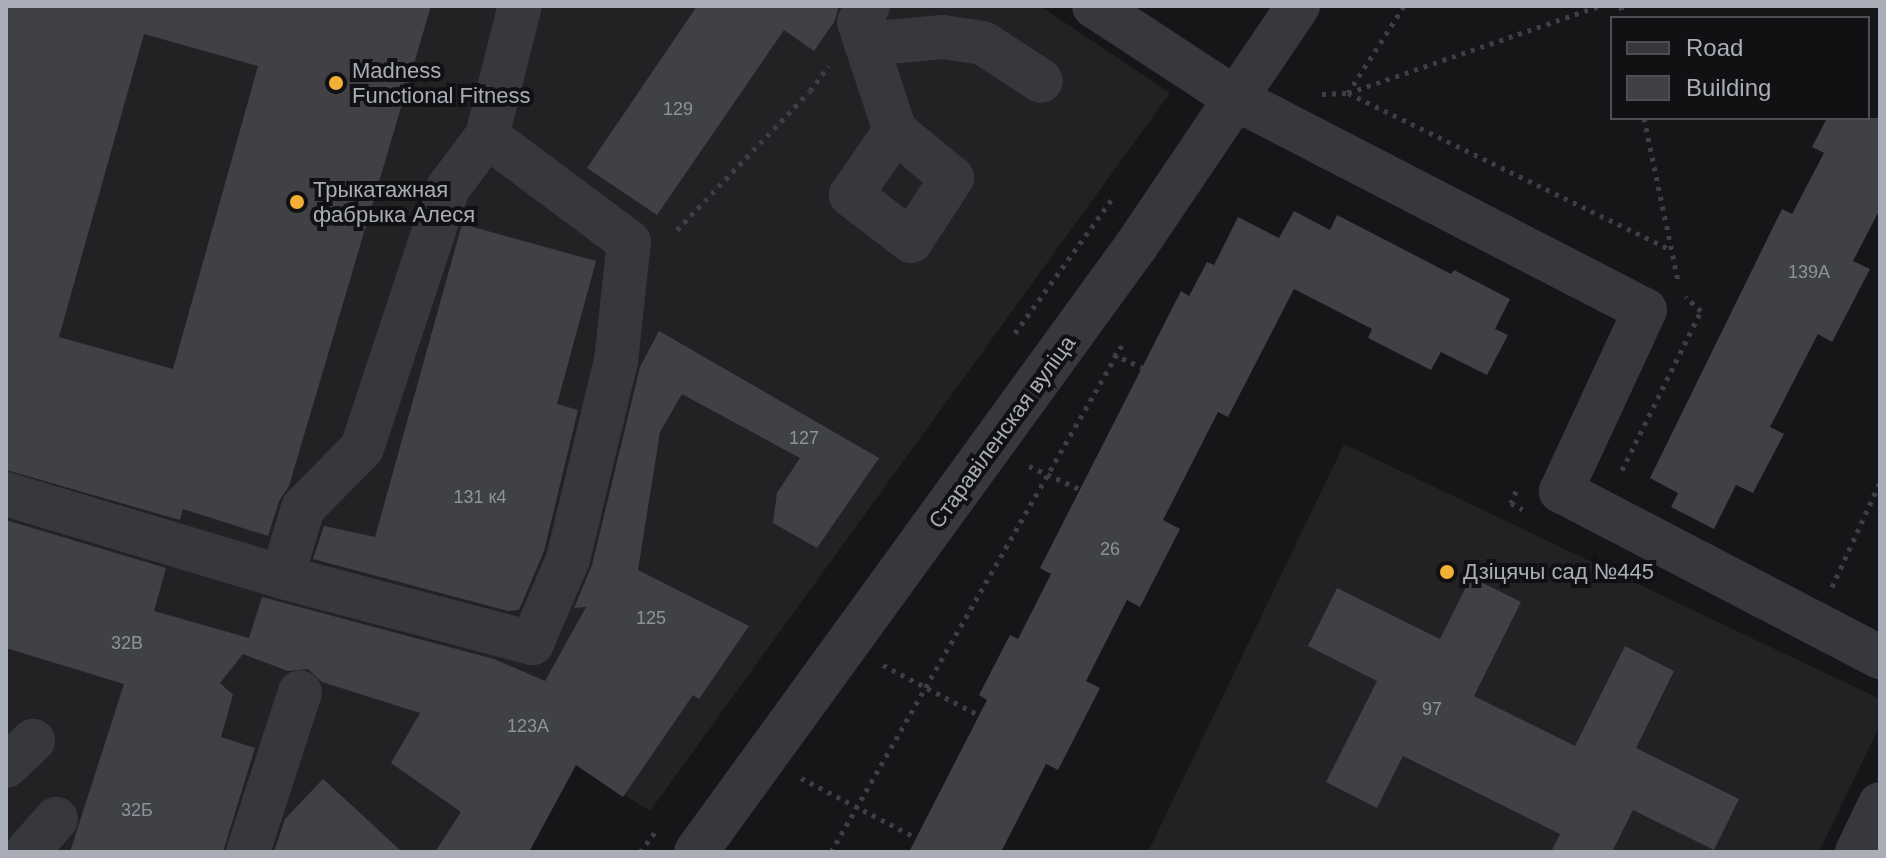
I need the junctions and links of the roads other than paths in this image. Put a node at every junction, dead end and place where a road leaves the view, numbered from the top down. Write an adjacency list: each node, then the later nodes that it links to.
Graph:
1 (520, 6): 8 (street)
2 (1094, 6): 6 (street)
3 (1298, 6): 6 (street, Старавіленская вуліца)
4 (864, 24): 5 (street); 7 (street)
5 (1041, 81)
6 (1254, 108): 11 (street); 17 (street, Старавіленская вуліца)
7 (895, 131)
8 (487, 136): 10 (street); 10 (street)
9 (6, 494): 10 (street)
10 (282, 577)
11 (1880, 657)
12 (300, 692): 16 (street)
13 (1880, 804): 18 (street)
14 (56, 819): 15 (street)
15 (27, 852)
16 (248, 852)
17 (696, 852)
18 (1857, 852)

